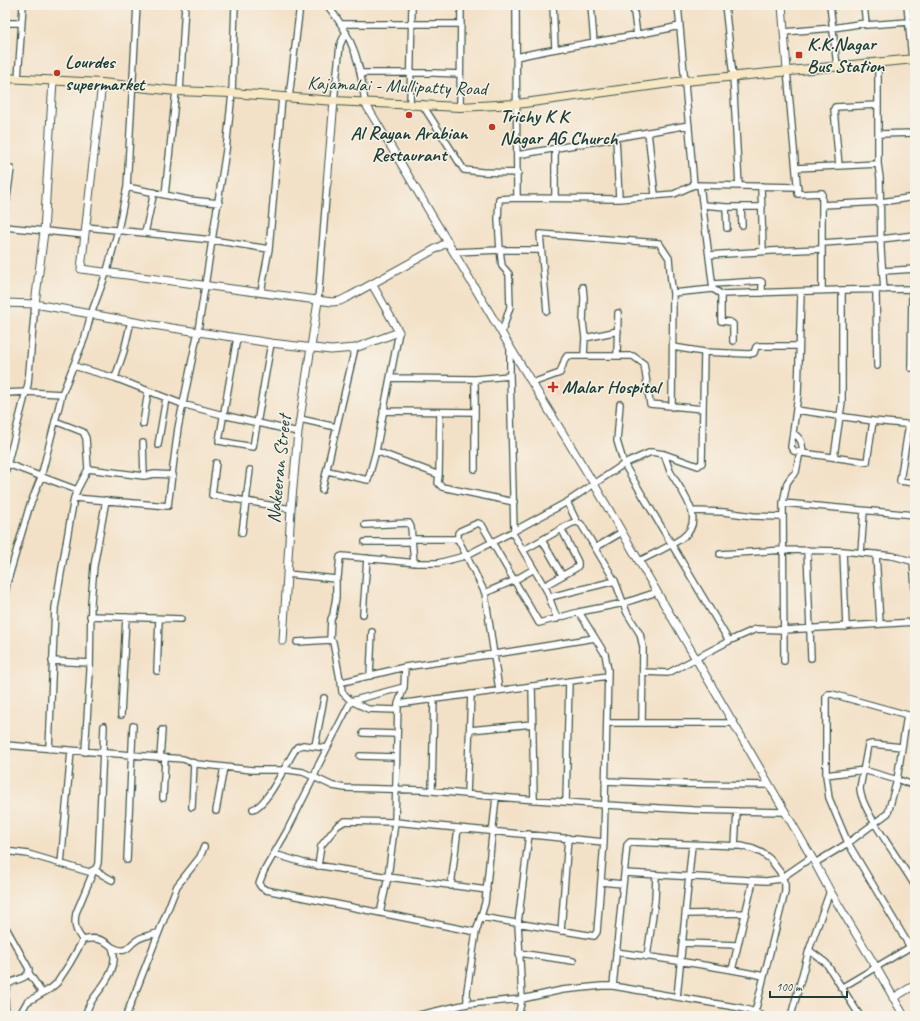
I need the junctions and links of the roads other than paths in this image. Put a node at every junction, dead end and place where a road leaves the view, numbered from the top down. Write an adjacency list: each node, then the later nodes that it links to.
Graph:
1 (23, 5): 21 (street)
2 (137, 5): 47 (street)
3 (185, 5): 48 (street)
4 (235, 5): 49 (street)
5 (300, 5): 50 (street)
6 (327, 5): 23 (street)
7 (412, 5): 24 (street)
8 (461, 5): 25 (street)
9 (516, 5): 33 (street)
10 (553, 5): 32 (street)
11 (591, 5): 31 (street)
12 (633, 5): 30 (street)
13 (678, 5): 26 (street)
14 (725, 5): 41 (street)
15 (782, 5): 29 (street)
16 (830, 5): 27 (street)
17 (864, 5): 22 (street)
18 (907, 5): 20 (street)
19 (5, 22): 21 (street)
20 (909, 22): 22 (street); 34 (street)
21 (21, 23): 43 (street)
22 (865, 23): 27 (street)
23 (341, 24): 24 (street); 28 (street)
24 (412, 24): 25 (street); 39 (street)
25 (461, 24): 40 (street)
26 (680, 26): 30 (street); 45 (street)
27 (833, 28): 29 (street); 36 (street)
28 (346, 32): 38 (street); 51 (street)
29 (784, 32): 37 (street)
30 (637, 35): 31 (street)
31 (594, 43): 32 (street)
32 (555, 48): 33 (street)
33 (516, 57): 55 (street)
34 (914, 60): 35 (main road, Kajamalai - Mullipatty Road)
35 (878, 62): 36 (main road, Kajamalai - Mullipatty Road); 56 (street)
36 (837, 66): 37 (main road, Kajamalai - Mullipatty Road)
37 (787, 70): 41 (main road, Kajamalai - Mullipatty Road); 67 (street)
38 (361, 73): 39 (street); 52 (street)
39 (411, 73): 40 (street); 53 (street)
40 (460, 74): 57 (street)
41 (733, 76): 45 (main road, Kajamalai - Mullipatty Road); 72 (street)
42 (5, 78): 43 (main road, Kajamalai - Mullipatty Road)
43 (18, 79): 44 (main road, Kajamalai - Mullipatty Road)
44 (53, 80): 46 (main road, Kajamalai - Mullipatty Road); 98 (street)
45 (685, 81): 55 (main road, Kajamalai - Mullipatty Road); 58 (street)
46 (102, 83): 47 (main road, Kajamalai - Mullipatty Road); 95 (street)
47 (132, 86): 48 (main road, Kajamalai - Mullipatty Road); 75 (street)
48 (178, 91): 49 (main road, Kajamalai - Mullipatty Road); 79 (street)
49 (232, 93): 50 (main road, Kajamalai - Mullipatty Road); 85 (street)
50 (286, 98): 51 (main road, Kajamalai - Mullipatty Road); 106 (street)
51 (334, 101): 52 (main road, Kajamalai - Mullipatty Road); 70 (street)
52 (365, 103): 53 (main road, Kajamalai - Mullipatty Road); 104 (street)
53 (410, 104): 54 (main road, Kajamalai - Mullipatty Road)
54 (422, 104): 57 (main road, Kajamalai - Mullipatty Road); 69 (street)
55 (517, 104): 57 (main road, Kajamalai - Mullipatty Road); 64 (street)
56 (876, 106): 61 (street); 66 (street)
57 (460, 107)
58 (689, 125): 59 (street); 71 (street)
59 (648, 132): 62 (street); 80 (street)
60 (915, 133): 61 (street)
61 (878, 134): 65 (street)
62 (616, 138): 63 (street); 84 (street)
63 (555, 148): 64 (street); 83 (street)
64 (517, 155): 69 (street)
65 (878, 164): 66 (street); 86 (street)
66 (839, 166): 67 (street)
67 (796, 168): 76 (street)
68 (11, 169): 92 (street)
69 (518, 173): 82 (street)
70 (327, 184): 129 (street)
71 (697, 185): 72 (street); 80 (street); 87 (street)
72 (738, 186): 73 (street)
73 (761, 186): 74 (street); 91 (street)
74 (789, 186): 76 (street); 78 (street)
75 (127, 187): 77 (street); 97 (street)
76 (798, 187): 78 (street)
77 (154, 192): 79 (street); 99 (street)
78 (798, 194): 88 (street)
79 (165, 195): 85 (street)
80 (655, 195): 84 (street)
81 (915, 197): 86 (street)
82 (517, 198): 83 (street); 107 (street)
83 (555, 198): 84 (street)
84 (619, 198)
85 (219, 202): 103 (street)
86 (880, 202): 88 (street); 102 (street)
87 (702, 205): 89 (street); 111 (street)
88 (822, 205): 105 (street)
89 (726, 207): 90 (street); 96 (street)
90 (741, 207): 91 (street); 93 (street)
91 (762, 207): 109 (street)
92 (5, 211)
93 (742, 225)
94 (5, 227): 98 (street)
95 (86, 227): 97 (street); 100 (street)
96 (727, 228)
97 (118, 230): 99 (street); 113 (street)
98 (44, 232): 100 (street); 131 (street)
99 (145, 233): 103 (street)
100 (85, 235): 113 (street)
101 (915, 235): 102 (street)
102 (881, 239): 105 (street); 114 (street)
103 (212, 240): 106 (street); 115 (street)
104 (448, 242): 110 (street); 116 (street)
105 (822, 246): 109 (street); 119 (street)
106 (269, 249): 124 (street)
107 (500, 250): 108 (street); 110 (street); 139 (street)
108 (541, 250): 126 (street); 132 (street)
109 (764, 251): 111 (street)
110 (454, 252): 139 (street)
111 (709, 255): 117 (street)
112 (915, 269): 114 (street)
113 (107, 271): 115 (street); 134 (street)
114 (883, 271): 122 (street)
115 (205, 284): 124 (street); 136 (street)
116 (372, 284): 129 (street); 138 (street)
117 (713, 286): 126 (street); 127 (street); 128 (street)
118 (583, 287): 141 (street)
119 (822, 290): 120 (street); 125 (street)
120 (842, 290): 121 (street); 174 (street)
121 (876, 290): 122 (street); 153 (street)
122 (884, 290): 123 (street)
123 (914, 290): 154 (street)
124 (261, 292): 129 (street)
125 (801, 292): 127 (street); 145 (street)
126 (673, 293): 146 (street)
127 (762, 293): 128 (street)
128 (721, 294): 142 (street)
129 (318, 300): 147 (street, Nakeeran Street)
130 (5, 303): 131 (street)
131 (35, 304): 134 (street); 161 (street)
132 (546, 311)
133 (618, 313): 137 (street)
134 (91, 314): 135 (street); 152 (street)
135 (131, 321): 136 (street); 156 (street)
136 (198, 331): 140 (street); 165 (street)
137 (618, 331): 141 (street); 151 (street)
138 (399, 332): 148 (street); 157 (street)
139 (502, 332): 144 (street)
140 (237, 338): 143 (street); 173 (street)
141 (585, 338): 150 (street)
142 (733, 341)
143 (271, 343): 147 (street); 178 (street)
144 (510, 346): 155 (street); 159 (street)
145 (799, 346): 149 (street); 169 (street)
146 (673, 347): 149 (street); 167 (street)
147 (311, 348): 148 (street); 175 (street, Nakeeran Street)
148 (355, 348): 181 (street)
149 (704, 352): 168 (street)
150 (584, 355): 151 (street); 159 (street)
151 (617, 356): 167 (street)
152 (74, 366): 156 (street); 163 (street)
153 (877, 366)
154 (911, 368)
155 (510, 376): 158 (street); 209 (street)
156 (115, 378): 160 (street)
157 (390, 378): 158 (street); 170 (street)
158 (474, 379): 172 (street)
159 (532, 383): 203 (street)
160 (148, 391): 164 (street); 179 (street)
161 (26, 392): 162 (street); 163 (street); 191 (street)
162 (5, 393)
163 (62, 394): 176 (street)
164 (166, 398): 165 (street); 185 (street)
165 (182, 404): 173 (street); 198 (street)
166 (620, 404): 192 (street)
167 (672, 407): 168 (street)
168 (703, 409): 188 (street)
169 (796, 410): 174 (street); 183 (street)
170 (384, 411): 171 (street); 186 (street)
171 (440, 412): 172 (street); 199 (street)
172 (475, 412): 194 (street)
173 (223, 415): 178 (street); 178 (street)
174 (840, 415): 177 (street); 189 (street)
175 (300, 419): 181 (street); 182 (street, Nakeeran Street)
176 (55, 421): 193 (street); 201 (street)
177 (873, 421): 180 (street); 189 (street)
178 (257, 423): 182 (street)
179 (143, 424)
180 (912, 424): 202 (street)
181 (336, 427): 196 (street)
182 (298, 432): 212 (street, Nakeeran Street)
183 (793, 433): 187 (street); 187 (street)
184 (143, 443): 200 (street)
185 (158, 445)
186 (376, 450): 196 (street); 199 (street)
187 (802, 453): 189 (street); 211 (street)
188 (664, 454): 192 (street); 214 (street)
189 (834, 457)
190 (216, 463): 208 (street)
191 (6, 464): 197 (street); 201 (street)
192 (624, 464): 203 (street); 228 (street)
193 (88, 469): 200 (street); 204 (street)
194 (475, 469)
195 (250, 470): 208 (street)
196 (328, 471): 205 (street)
197 (5, 473)
198 (173, 475): 200 (street); 207 (street)
199 (439, 475): 209 (street)
200 (144, 476)
201 (41, 477): 204 (street); 248 (street)
202 (915, 483)
203 (594, 484): 210 (street); 221 (street)
204 (77, 490): 206 (street)
205 (322, 490)
206 (74, 498): 207 (street); 277 (street)
207 (106, 500): 258 (street)
208 (246, 501): 212 (street); 222 (street)
209 (514, 502): 220 (street)
210 (567, 502): 217 (street); 220 (street)
211 (784, 503): 213 (street); 216 (street)
212 (291, 509): 243 (street, Nakeeran Street)
213 (864, 510): 215 (street); 234 (street)
214 (692, 511): 216 (street); 228 (street)
215 (915, 515)
216 (783, 517): 231 (street)
217 (577, 522): 219 (street); 229 (street)
218 (365, 525): 224 (street)
219 (562, 530): 225 (street); 244 (street)
220 (513, 532): 227 (street); 230 (street)
221 (622, 532): 229 (street); 239 (street)
222 (242, 533)
223 (458, 539): 224 (street); 227 (street); 237 (street)
224 (412, 540): 226 (street); 241 (street)
225 (542, 540): 230 (street); 244 (street)
226 (365, 542)
227 (492, 542): 237 (street); 246 (street)
228 (672, 544): 239 (street); 272 (street)
229 (595, 548): 247 (street)
230 (524, 550): 242 (street)
231 (784, 550): 232 (street); 235 (street); 267 (street)
232 (808, 550): 233 (street); 266 (street)
233 (843, 551): 234 (street); 265 (street)
234 (861, 553): 236 (street)
235 (720, 554)
236 (876, 554): 240 (street); 264 (street)
237 (465, 556): 241 (street); 252 (street)
238 (367, 558): 241 (street); 245 (street); 257 (street)
239 (639, 561): 251 (street)
240 (914, 562): 250 (street)
241 (414, 563)
242 (534, 569): 246 (street); 249 (street)
243 (286, 574): 245 (street); 271 (street, Nakeeran Street)
244 (562, 575): 249 (street)
245 (336, 579): 270 (street)
246 (514, 580): 252 (street); 262 (street)
247 (615, 581): 254 (street); 255 (street)
248 (6, 582): 253 (street)
249 (544, 586): 254 (street)
250 (915, 588)
251 (657, 592): 255 (street); 275 (street)
252 (485, 593): 274 (street)
253 (5, 594)
254 (550, 597): 262 (street)
255 (624, 603): 256 (street); 282 (street)
256 (579, 612): 262 (street); 269 (street)
257 (363, 614)
258 (90, 616): 259 (street); 279 (street)
259 (126, 617): 260 (street); 296 (street)
260 (159, 619): 261 (street); 281 (street)
261 (181, 619)
262 (557, 619)
263 (915, 622): 264 (street)
264 (880, 624): 265 (street)
265 (846, 627): 266 (street)
266 (811, 628): 267 (street); 276 (street)
267 (784, 630): 272 (street); 278 (street)
268 (372, 632): 283 (street)
269 (595, 638): 274 (street); 284 (street)
270 (330, 640): 273 (street); 285 (street)
271 (283, 641)
272 (729, 641): 275 (street)
273 (297, 642)
274 (494, 654): 280 (street); 289 (street)
275 (696, 658): 282 (street); 301 (street)
276 (811, 658)
277 (52, 661): 279 (street); 313 (street)
278 (784, 661)
279 (90, 663): 315 (street)
280 (405, 667): 283 (street); 288 (street)
281 (157, 671)
282 (643, 672): 300 (street)
283 (370, 676): 285 (street)
284 (608, 676): 286 (street); 299 (street)
285 (341, 681): 293 (street)
286 (569, 681): 287 (street); 337 (street)
287 (532, 686): 289 (street); 302 (street)
288 (404, 687): 293 (street); 294 (street)
289 (499, 690): 290 (street)
290 (471, 694): 292 (street); 306 (street)
291 (324, 698): 310 (street)
292 (434, 699): 294 (street); 332 (street)
293 (352, 701): 295 (street); 312 (street)
294 (398, 704): 295 (street)
295 (398, 710): 308 (street)
296 (121, 715)
297 (906, 715): 298 (street); 311 (street); 325 (street)
298 (915, 717)
299 (606, 723): 300 (street); 327 (street)
300 (642, 723): 301 (street)
301 (734, 723): 329 (street)
302 (533, 724): 306 (street); 336 (street)
303 (104, 726): 316 (street)
304 (133, 726): 317 (street)
305 (162, 730): 320 (street)
306 (470, 730): 333 (street)
307 (362, 732): 308 (street)
308 (397, 734): 319 (street)
309 (5, 745): 313 (street)
310 (315, 746): 312 (street); 323 (street)
311 (902, 747): 324 (street); 328 (street)
312 (327, 748): 326 (street)
313 (49, 749): 314 (street)
314 (71, 751): 315 (street); 359 (street)
315 (85, 752): 316 (street)
316 (102, 754): 317 (street); 361 (street)
317 (132, 756): 320 (street); 357 (street)
318 (360, 756): 319 (street)
319 (396, 757): 331 (street)
320 (163, 758): 321 (street); 335 (street)
321 (194, 763): 322 (street); 339 (street)
322 (224, 767): 323 (street); 341 (street)
323 (284, 770): 326 (street); 340 (street)
324 (864, 770): 325 (street); 328 (street); 345 (street)
325 (826, 775): 351 (street)
326 (314, 777): 331 (street); 356 (street)
327 (605, 781): 329 (street); 338 (street)
328 (899, 781): 330 (street); 345 (street)
329 (769, 785): 343 (street)
330 (915, 786)
331 (396, 788): 332 (street); 344 (street)
332 (432, 791): 333 (street)
333 (467, 794): 334 (street)
334 (496, 797): 336 (street); 347 (street)
335 (164, 798)
336 (534, 800): 337 (street)
337 (566, 802): 338 (street)
338 (606, 805): 342 (street); 350 (street)
339 (192, 807)
340 (253, 809)
341 (216, 811)
342 (736, 811): 343 (street); 353 (street)
343 (785, 812): 358 (street)
344 (395, 822): 346 (street); 360 (street); 366 (street)
345 (875, 823): 351 (street); 365 (street)
346 (458, 828): 347 (street); 373 (street)
347 (493, 831): 348 (street); 375 (street)
348 (529, 834): 349 (street); 381 (street)
349 (568, 838): 350 (street); 383 (street)
350 (604, 842): 371 (street)
351 (848, 843): 358 (street); 391 (street)
352 (692, 845): 353 (street); 363 (street); 367 (street)
353 (735, 846): 368 (street)
354 (204, 847): 385 (street)
355 (5, 851): 359 (street)
356 (274, 854): 360 (street); 377 (street)
357 (127, 860)
358 (813, 860): 368 (street); 376 (street)
359 (61, 864): 361 (street)
360 (318, 866): 366 (street)
361 (94, 870): 369 (street); 386 (street)
362 (915, 871): 365 (street)
363 (624, 873): 364 (street); 372 (street)
364 (656, 875): 367 (street); 395 (street)
365 (908, 875): 374 (street)
366 (388, 877): 373 (street); 377 (street)
367 (689, 877): 370 (street); 378 (street)
368 (783, 877): 370 (street); 401 (street)
369 (112, 880)
370 (753, 881): 379 (street)
371 (601, 882): 372 (street); 383 (street)
372 (623, 884): 393 (street)
373 (451, 886): 375 (street)
374 (915, 886)
375 (487, 890): 380 (street)
376 (830, 891): 392 (street); 398 (street)
377 (380, 914): 384 (street)
378 (686, 914): 379 (street); 387 (street)
379 (746, 914): 388 (street)
380 (481, 917): 381 (street); 384 (street)
381 (518, 923): 383 (street); 394 (street)
382 (5, 926): 400 (street)
383 (561, 931)
384 (476, 932): 409 (street)
385 (158, 933): 390 (street); 414 (street)
386 (83, 940): 390 (street); 405 (street)
387 (683, 943): 388 (street); 397 (street)
388 (737, 944): 399 (street)
389 (915, 944): 391 (street)
390 (112, 947): 413 (street)
391 (910, 947): 398 (street)
392 (809, 950): 404 (street); 418 (street)
393 (616, 952): 395 (street); 403 (street)
394 (519, 953): 396 (street); 408 (street)
395 (647, 957): 397 (street)
396 (573, 961)
397 (681, 961): 399 (street); 406 (street)
398 (876, 968): 404 (street); 407 (street)
399 (732, 970): 401 (street)
400 (29, 973): 405 (street); 411 (street)
401 (764, 976): 410 (street)
402 (915, 985): 407 (street)
403 (613, 986): 406 (street); 408 (street)
404 (841, 988): 419 (street)
405 (42, 993): 412 (street)
406 (678, 997): 410 (street)
407 (893, 998): 420 (street)
408 (522, 999): 409 (street); 416 (street)
409 (466, 1004): 415 (street)
410 (756, 1012): 417 (street)
411 (6, 1016)
412 (19, 1016)
413 (85, 1016)
414 (126, 1016)
415 (415, 1016)
416 (518, 1016)
417 (762, 1016)
418 (791, 1016)
419 (860, 1016)
420 (904, 1016)

